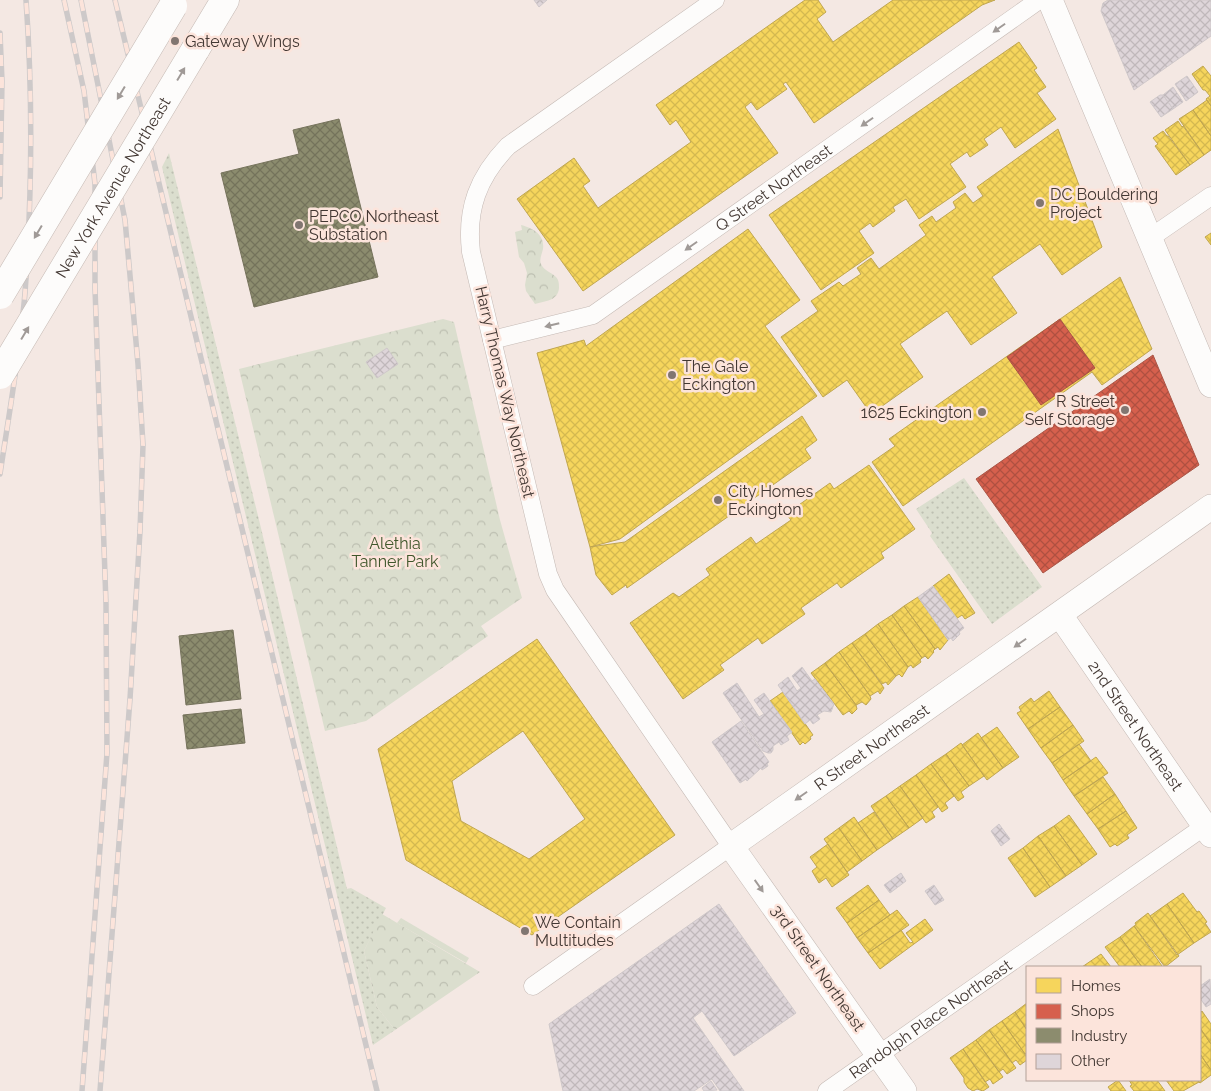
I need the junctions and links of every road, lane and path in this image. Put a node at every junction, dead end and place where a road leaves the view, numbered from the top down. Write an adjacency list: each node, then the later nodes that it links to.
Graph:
1 (225, 0): 10 (highway, New York Avenue Northeast, one-way to 1, bridge)
2 (715, 0): 9 (street, Harry Thomas Way Northeast)
3 (1039, 0): 9 (street, Q Street Northeast, one-way to 9)
4 (1050, 0): 7 (street)
5 (175, 3): 8 (highway, one-way to 8, bridge)
6 (1211, 196): 7 (street)
7 (1150, 238): 11 (street)
8 (0, 295)
9 (492, 340): 15 (street, Harry Thomas Way Northeast)
10 (0, 375)
11 (1211, 385)
12 (1211, 507): 13 (street, R Street Northeast)
13 (1060, 615): 14 (street, 2nd Street Northeast); 15 (street, R Street Northeast, one-way to 15)
14 (1208, 830): 17 (street, Randolph Place Northeast)
15 (731, 846): 16 (street, R Street Northeast); 17 (street, 3rd Street Northeast, one-way to 17)
16 (533, 986)
17 (879, 1055): 18 (street, Randolph Place Northeast); 19 (street, 3rd Street Northeast)
18 (827, 1091)
19 (904, 1091)

